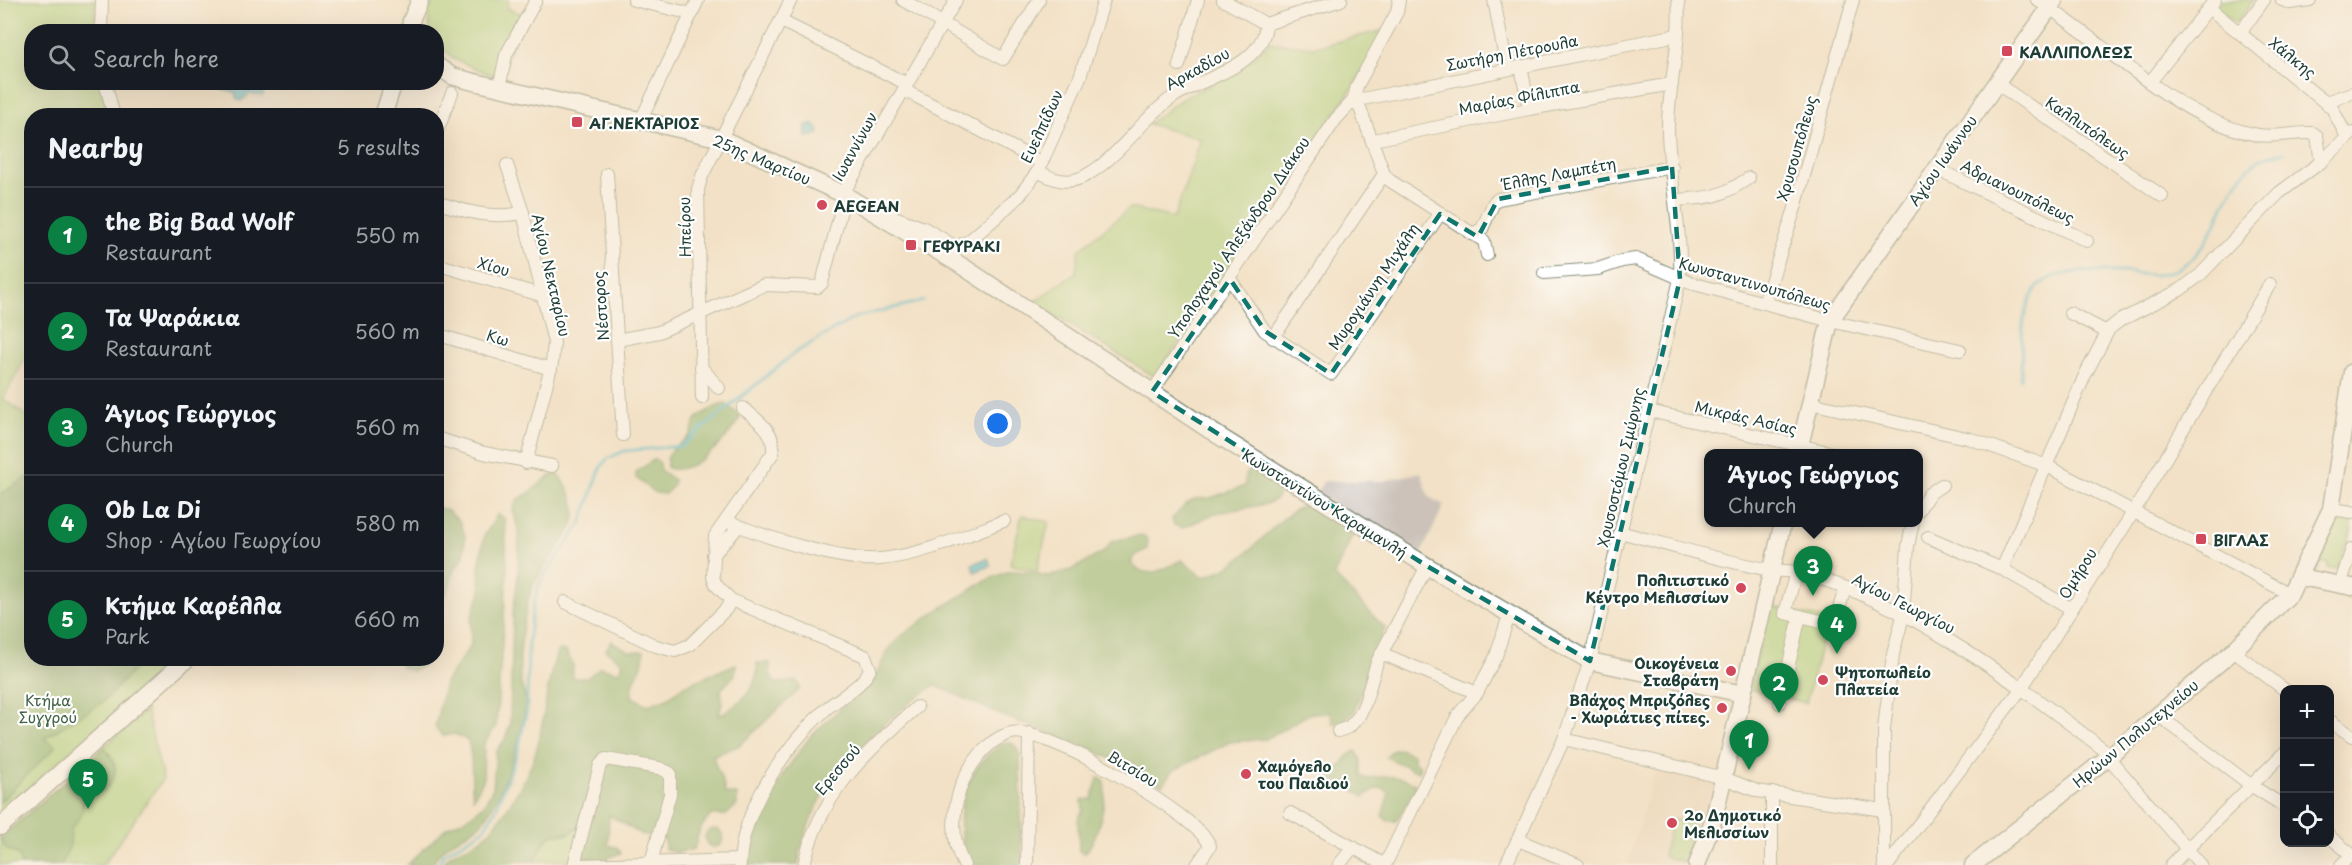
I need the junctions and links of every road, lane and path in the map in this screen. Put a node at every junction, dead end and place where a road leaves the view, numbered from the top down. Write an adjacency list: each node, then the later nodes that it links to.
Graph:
1 (102, 0): 25 (street)
2 (536, 0): 42 (street)
3 (633, 0): 23 (street)
4 (698, 0): 23 (street)
5 (791, 0): 24 (street, Ηπείρου)
6 (903, 0): 28 (street)
7 (956, 0): 28 (street, Ιωαννίνων)
8 (1039, 0): 28 (street)
9 (1104, 0): 59 (street, Ευελπίδων)
10 (1198, 0): 32 (street)
11 (1223, 0): 29 (street)
12 (1341, 0): 29 (street)
13 (1399, 0): 47 (street, Υπολοχαγού Αλεξάνδρου Διάκου)
14 (1494, 0): 34 (street)
15 (1678, 0): 31 (street, Χρυσοστόμου Σμύρνης)
16 (1853, 0): 82 (street, Χρυσουπόλεως)
17 (2264, 0): 30 (street)
18 (2282, 0): 19 (street)
19 (2310, 0)
20 (419, 2): 26 (main road); 27 (main road)
21 (2047, 3): 38 (street); 39 (main road, Αγίου Ιωάννου)
22 (2212, 4): 30 (street, Χάλκης); 38 (street)
23 (692, 14): 53 (street)
24 (781, 21): 41 (street, Αρκαδίου); 55 (street, Ηπείρου)
25 (101, 24)
26 (411, 24)
27 (418, 24)
28 (942, 24): 41 (street, Ιωαννίνων)
29 (1266, 24): 59 (street, Αρκαδίου)
30 (2240, 33): 48 (street, Χάλκης)
31 (1677, 35): 33 (street, Σωτήρη Πέτρουλα); 40 (street, Χρυσοστόμου Σμύρνης)
32 (1179, 65)
33 (1521, 66): 34 (street, Σωτήρη Πέτρουλα); 51 (street)
34 (1507, 69): 47 (street, Σωτήρη Πέτρουλα)
35 (444, 70): 37 (main road, 25ης Μαρτίου)
36 (444, 77): 37 (main road, 25ης Μαρτίου)
37 (470, 81): 42 (main road, 25ης Μαρτίου)
38 (2150, 82): 57 (street)
39 (1996, 83): 61 (main road, Αγίου Ιωάννου); 66 (street, Καλλιπόλεως)
40 (1672, 84): 51 (street, Μαρίας Φίλιππα); 60 (street, Χρυσοστόμου Σμύρνης)
41 (905, 87): 59 (street, Αρκαδίου); 65 (street, Ιωαννίνων)
42 (499, 88): 53 (main road, 25ης Μαρτίου)
43 (107, 90): 49 (street)
44 (391, 90): 50 (main road)
45 (452, 93): 52 (street)
46 (2352, 93): 48 (street)
47 (1353, 100): 56 (street); 78 (street, Υπολοχαγού Αλεξάνδρου Διάκου)
48 (2326, 102): 54 (street, Χάλκης)
49 (112, 108)
50 (385, 108)
51 (1529, 109): 56 (street, Μαρίας Φίλιππα)
52 (444, 114)
53 (641, 120): 55 (main road, 25ης Μαρτίου)
54 (2349, 135): 57 (street)
55 (722, 139): 65 (main road, 25ης Μαρτίου); 83 (street, Ηπείρου)
56 (1372, 140): 63 (street)
57 (2321, 162): 86 (street)
58 (507, 165): 70 (street, Αγίου Νεκταρίου)
59 (1040, 167): 69 (street, Ευελπίδων)
60 (1672, 167): 67 (street, Χρυσοστόμου Σμύρνης); 72 (street, Έλλης Λαμπέτη)
61 (1935, 168): 73 (street, Αδριανουπόλεως); 85 (main road, Αγίου Ιωάννου)
62 (606, 174): 89 (street, Νέστορος)
63 (1384, 174): 71 (street); 88 (street)
64 (1749, 178): 67 (street)
65 (845, 195): 69 (main road, 25ης Μαρτίου); 83 (street, Ιωαννίνων)
66 (2162, 196)
67 (1676, 200): 79 (street, Χρυσοστόμου Σμύρνης)
68 (444, 205): 70 (street)
69 (869, 209): 74 (main road, 25ης Μαρτίου)
70 (523, 213): 81 (street, Αγίου Νεκταρίου)
71 (1440, 214): 72 (street); 88 (street, Μυρογιάννη Μιχάλη)
72 (1472, 234): 75 (street)
73 (2087, 241)
74 (935, 249): 95 (main road, Κωνσταντίνου Καραμανλή)
75 (1487, 255)
76 (444, 266): 81 (street, Χίου)
77 (1544, 273): 79 (street, Κωνσταντινουπόλεως)
78 (1230, 279): 88 (street); 95 (street, Υπολοχαγού Αλεξάνδρου Διάκου)
79 (1680, 279): 82 (street, Κωνσταντινουπόλεως); 99 (street, Χρυσοστόμου Σμύρνης)
80 (2270, 284): 109 (street, Ομήρου)
81 (544, 296): 92 (street, Αγίου Νεκταρίου)
82 (1764, 303): 85 (street, Κωνσταντινουπόλεως)
83 (701, 311): 89 (street, Ιωαννίνων); 91 (street, Ηπείρου)
84 (2070, 313): 86 (street)
85 (1830, 321): 90 (street, Κωνσταντινουπόλεως); 97 (main road)
86 (2107, 332): 105 (street)
87 (444, 336): 92 (street, Κω)
88 (1273, 338)
89 (617, 340): 100 (street, Νέστορος)
90 (1960, 350)
91 (701, 367): 94 (street); 96 (street, Ηπείρου)
92 (551, 369): 103 (street, Αγίου Νεκταρίου)
93 (2352, 372): 108 (main road, Ηρώων Πολυτεχνείου)
94 (719, 388)
95 (1152, 392): 118 (main road, Κωνσταντίνου Καραμανλή)
96 (702, 398)
97 (1810, 404): 102 (main road); 105 (street)
98 (743, 408): 112 (street)
99 (1649, 411): 102 (street, Μικράς Ασίας); 115 (street, Χρυσοστόμου Σμύρνης)
100 (623, 435)
101 (444, 440): 103 (street)
102 (1799, 449)
103 (526, 463): 104 (street)
104 (552, 466)
105 (2047, 466): 109 (street); 119 (street)
106 (1942, 485): 107 (street)
107 (1923, 503)
108 (2331, 508): 110 (street); 122 (main road, Ηρώων Πολυτεχνείου)
109 (2134, 511): 127 (street); 130 (street, Ομήρου)
110 (2352, 512)
111 (1004, 521): 112 (street)
112 (734, 524): 128 (street)
113 (1781, 527): 120 (main road)
114 (1912, 527): 133 (street)
115 (1620, 532): 120 (street, Αγίου Γεωργίου); 136 (street, Χρυσοστόμου Σμύρνης)
116 (1928, 537): 119 (street)
117 (2352, 549): 123 (street)
118 (1427, 566): 131 (main road, Κωνσταντίνου Καραμανλή); 135 (street)
119 (2002, 569): 130 (street)
120 (1772, 570): 121 (street, Αγίου Γεωργίου); 124 (main road)
121 (1796, 572): 125 (street, Αγίου Γεωργίου); 126 (street)
122 (2300, 576): 123 (main road); 127 (main road, Ηρώων Πολυτεχνείου)
123 (2346, 586)
124 (1767, 589): 126 (street); 141 (main road)
125 (1845, 589): 132 (street); 133 (street, Αγίου Γεωργίου)
126 (1790, 593): 132 (street)
127 (2290, 594): 134 (main road, Ηρώων Πολυτεχνείου)
128 (731, 600): 129 (street); 167 (street)
129 (565, 602)
130 (2072, 609): 139 (street, Ομήρου)
131 (1509, 615): 136 (main road, Κωνσταντίνου Καραμανλή); 140 (street)
132 (1800, 616): 142 (street)
133 (1903, 616): 139 (street, Αγίου Γεωργίου); 156 (street)
134 (2233, 651): 138 (street); 144 (main road, Ηρώων Πολυτεχνείου)
135 (1383, 654): 140 (street); 146 (street)
136 (1590, 661): 141 (main road, Κωνσταντίνου Καραμανλή); 149 (street, Χρυσοστόμου Σμύρνης)
137 (179, 666): 158 (main road)
138 (2280, 686)
139 (2021, 688): 150 (street, Αγίου Γεωργίου); 160 (street, Ομήρου)
140 (1477, 693): 175 (street)
141 (1743, 694): 152 (main road)
142 (1780, 703)
143 (917, 707): 170 (street, Ερεσσού)
144 (2158, 715): 150 (main road, Ηρώων Πολυτεχνείου); 153 (street)
145 (2334, 724): 148 (street)
146 (1338, 731)
147 (1029, 734): 171 (street); 172 (street); 173 (street, Βιτσίου)
148 (2352, 736)
149 (1564, 739): 152 (street); 161 (street, Χρυσοστόμου Σμύρνης)
150 (2109, 756): 164 (street, Αγίου Γεωργίου); 181 (main road, Ηρώων Πολυτεχνείου)
151 (2280, 757): 153 (street)
152 (1724, 778): 154 (street); 178 (main road)
153 (2252, 786): 155 (street); 164 (street)
154 (1772, 793): 156 (street); 179 (street)
155 (2280, 804)
156 (1883, 810): 159 (street)
157 (1290, 813): 163 (street)
158 (0, 827)
159 (1884, 827): 160 (street); 180 (street)
160 (1907, 837): 180 (street, Ομήρου)
161 (1518, 840): 176 (street, Χρυσοστόμου Σμύρνης); 177 (street)
162 (2334, 840): 165 (street)
163 (1353, 848): 174 (street); 175 (street)
164 (2188, 849): 182 (street); 183 (street, Αγίου Γεωργίου)
165 (2352, 855): 184 (street)
166 (651, 862): 167 (street); 168 (street); 169 (street)
167 (740, 862)
168 (574, 865)
169 (581, 865)
170 (804, 865)
171 (963, 865)
172 (1027, 865)
173 (1197, 865)
174 (1339, 865)
175 (1385, 865)
176 (1506, 865)
177 (1578, 865)
178 (1698, 865)
179 (1772, 865)
180 (1886, 865)
181 (1973, 865)
182 (2171, 865)
183 (2201, 865)
184 (2341, 865)

